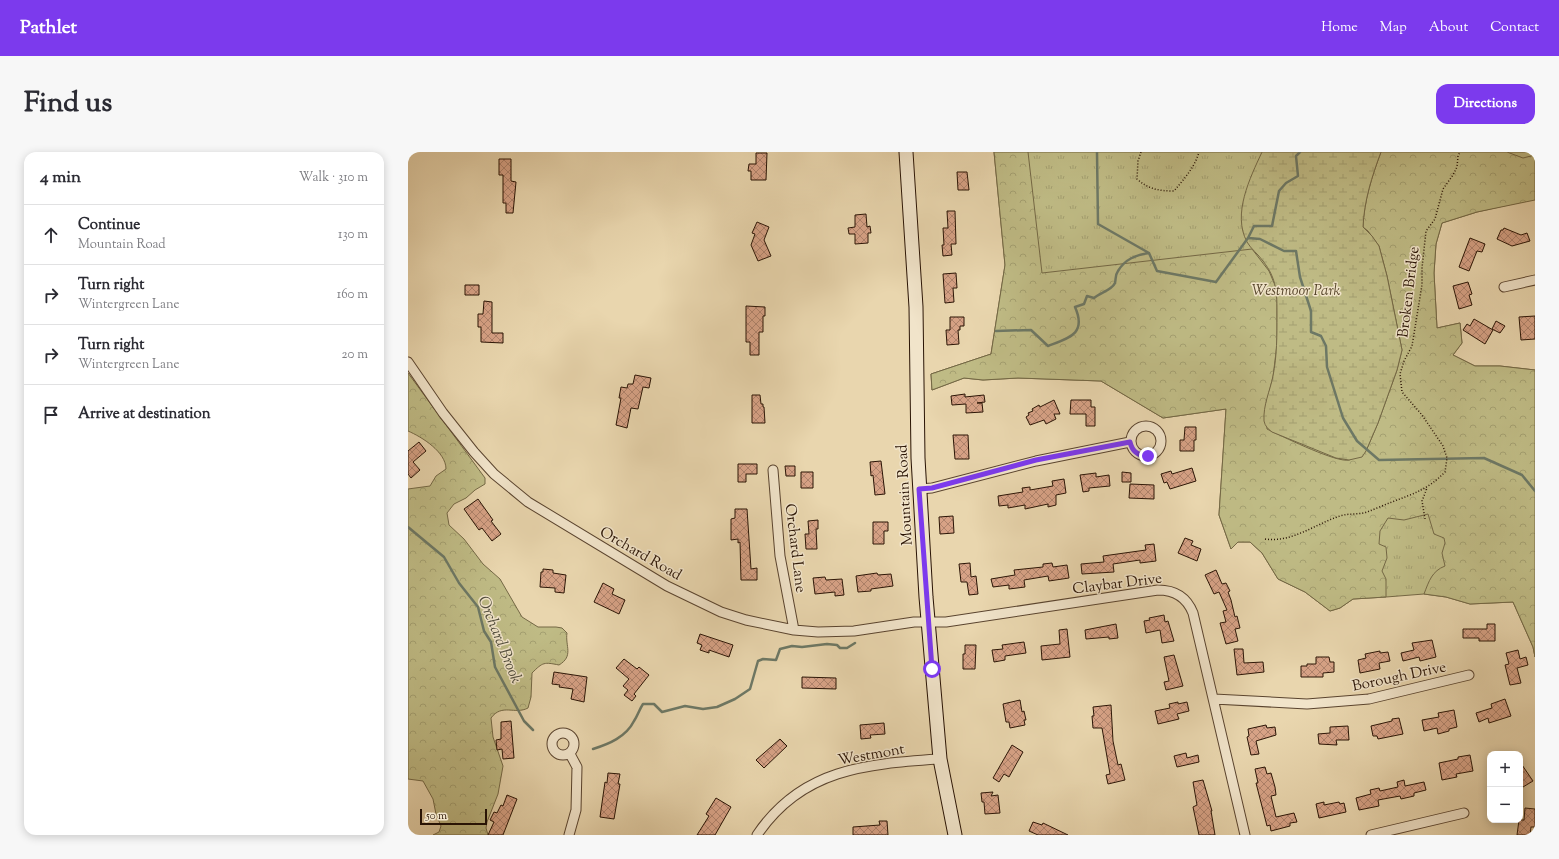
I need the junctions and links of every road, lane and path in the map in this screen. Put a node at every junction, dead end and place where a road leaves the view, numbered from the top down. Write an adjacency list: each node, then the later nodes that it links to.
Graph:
1 (906, 152): 11 (main road, Mountain Road)
2 (1141, 152): 3 (path)
3 (1199, 152)
4 (1460, 152): 10 (path, Broken Bridge)
5 (1535, 280): 6 (street)
6 (1504, 286)
7 (408, 362): 15 (street, Orchard Road)
8 (1130, 442): 11 (street)
9 (773, 470): 15 (street, Orchard Lane)
10 (1428, 486): 12 (path); 13 (path, Broken Bridge)
11 (919, 489): 14 (main road, Mountain Road)
12 (1425, 519)
13 (1265, 539)
14 (928, 622): 15 (street, Orchard Road); 17 (street, Claybar Drive); 19 (main road, Mountain Road)
15 (794, 630)
16 (1469, 675): 17 (street, Borough Drive)
17 (1214, 700): 24 (street, Claybar Drive)
18 (570, 754): 21 (street)
19 (940, 759): 22 (street, Westmont); 23 (main road, Mountain Road)
20 (1464, 813): 25 (street)
21 (568, 835)
22 (757, 835)
23 (955, 835)
24 (1246, 835)
25 (1371, 835)

